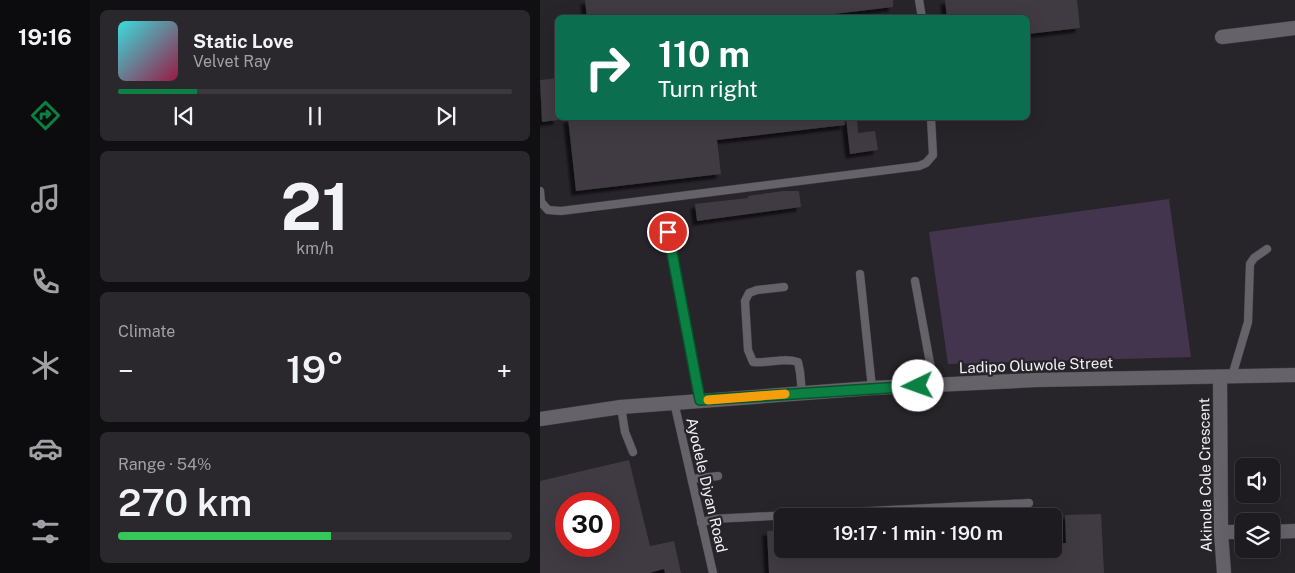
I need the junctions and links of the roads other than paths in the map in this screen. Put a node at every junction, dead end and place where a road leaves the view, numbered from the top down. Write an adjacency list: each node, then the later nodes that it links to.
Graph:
1 (919, 0): 2 (lane)
2 (922, 15)
3 (1295, 28): 4 (street)
4 (1222, 37)
5 (931, 120): 6 (lane)
6 (540, 191)
7 (668, 232): 17 (lane)
8 (1267, 249): 13 (lane)
9 (860, 274): 15 (lane)
10 (915, 281): 14 (lane)
11 (784, 287): 16 (lane)
12 (1295, 375): 13 (street, Ladipo Oluwole Street)
13 (1226, 377): 14 (street, Ladipo Oluwole Street); 27 (street, Akinola Cole Crescent)
14 (934, 385): 15 (street, Ladipo Oluwole Street)
15 (872, 388): 16 (street, Ladipo Oluwole Street)
16 (802, 393): 17 (street, Ladipo Oluwole Street)
17 (700, 400): 18 (street, Ladipo Oluwole Street)
18 (674, 402): 19 (street, Ladipo Oluwole Street); 23 (lane, Ayodele Diyan Road)
19 (621, 407): 20 (street, Ladipo Oluwole Street); 21 (lane)
20 (540, 419)
21 (633, 452)
22 (718, 476): 23 (lane)
23 (692, 479): 25 (lane, Ayodele Diyan Road)
24 (1029, 503): 25 (lane)
25 (701, 523): 30 (lane, Ayodele Diyan Road)
26 (1295, 531): 29 (street)
27 (1221, 532): 28 (street); 31 (street, Akinola Cole Crescent)
28 (1235, 532)
29 (1280, 532)
30 (713, 573)
31 (1224, 573)

